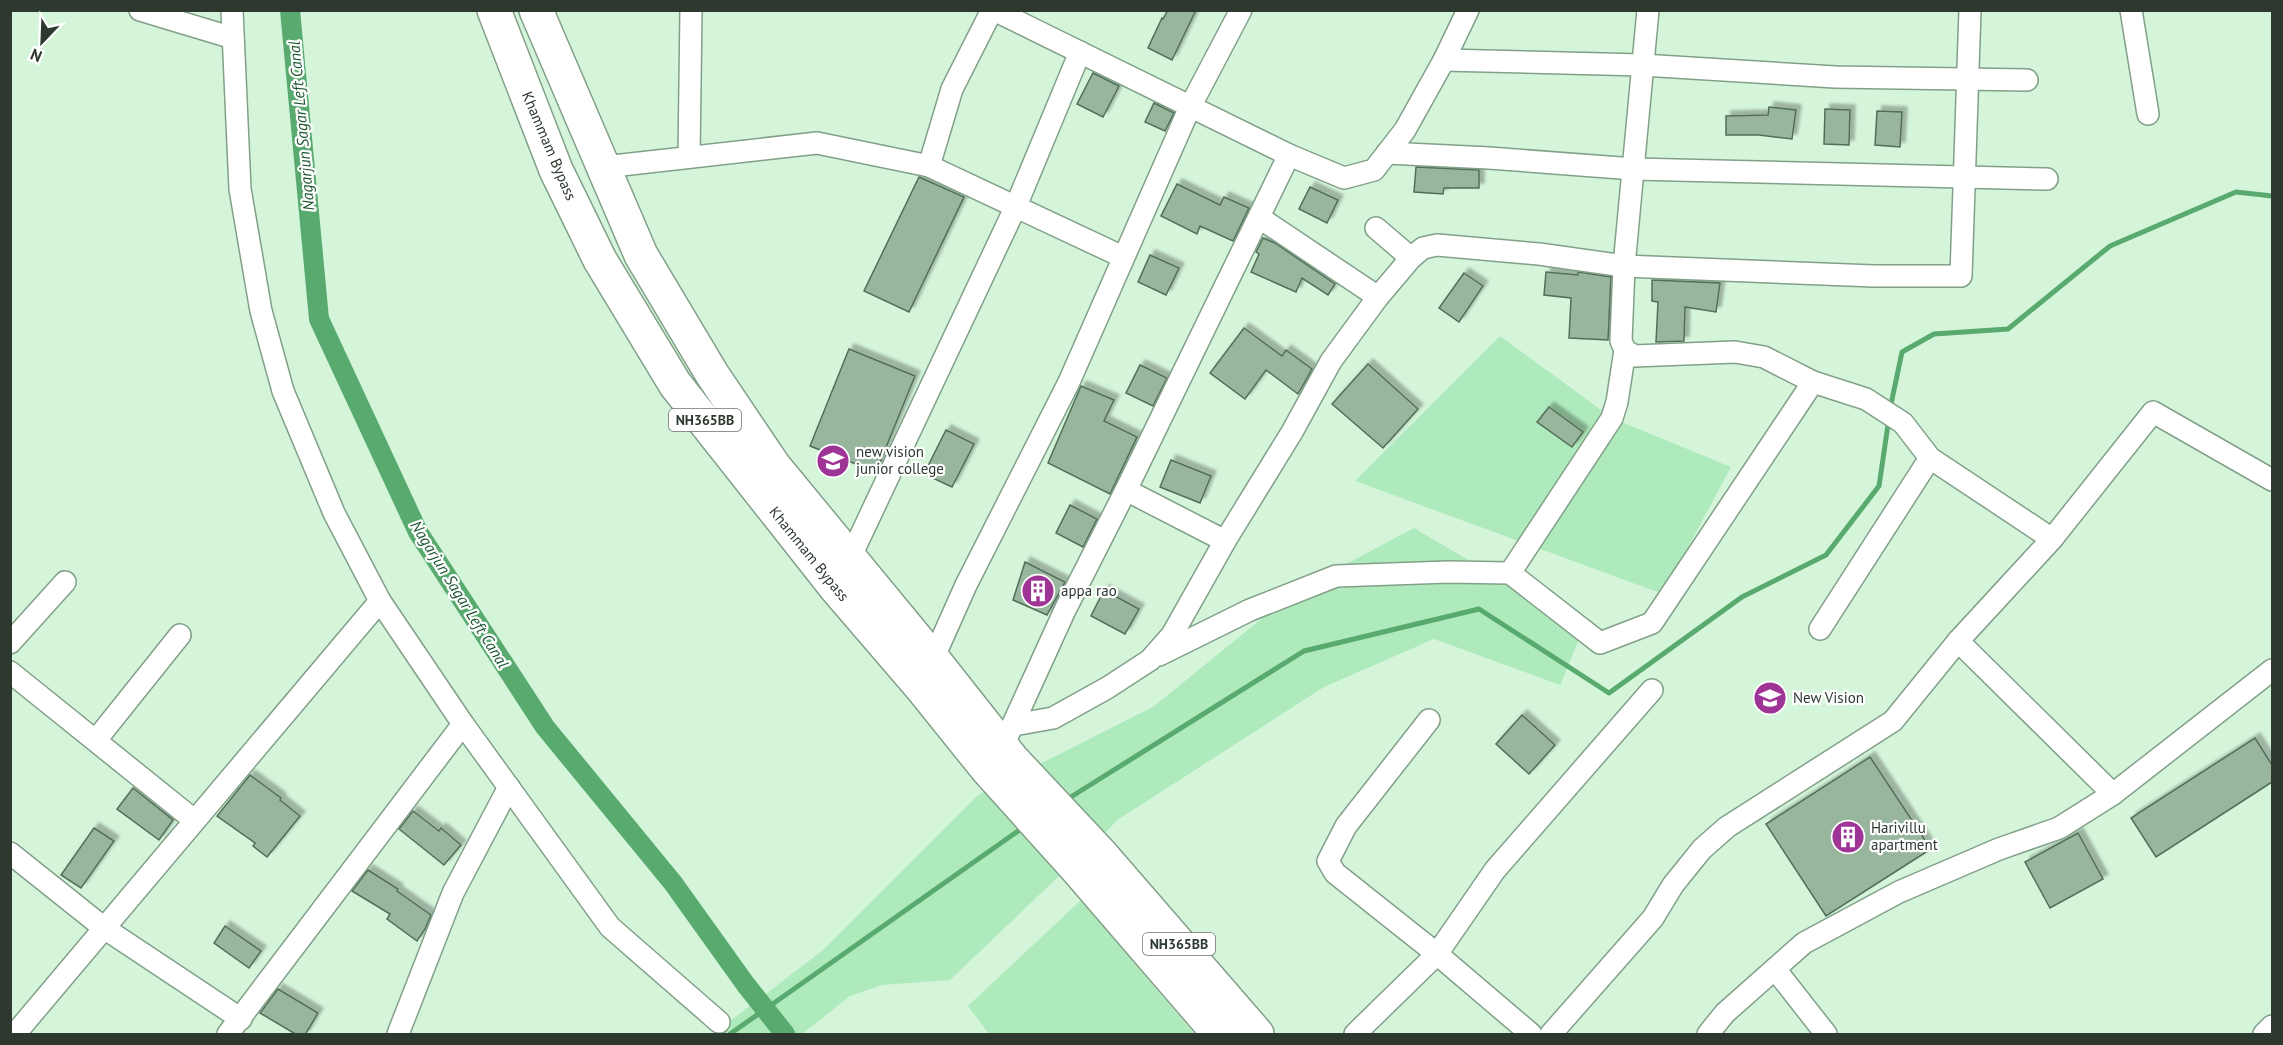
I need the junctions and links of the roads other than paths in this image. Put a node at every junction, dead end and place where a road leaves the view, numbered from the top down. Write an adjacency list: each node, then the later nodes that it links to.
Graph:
1 (141, 10): 12 (street)
2 (232, 10): 12 (street)
3 (495, 10): 58 (highway, Khammam Bypass / NH365BB)
4 (536, 10): 24 (highway, Khammam Bypass / NH365BB)
5 (691, 10): 22 (street)
6 (993, 10): 13 (street); 23 (street)
7 (1241, 10): 18 (street)
8 (1468, 10): 14 (street)
9 (1648, 10): 15 (street)
10 (1970, 10): 16 (street)
11 (2131, 10): 19 (street)
12 (233, 38): 45 (street)
13 (1080, 52): 18 (street); 28 (street)
14 (1444, 60): 15 (street); 20 (street)
15 (1642, 65): 16 (street); 25 (street)
16 (1966, 78): 17 (street); 26 (street)
17 (2027, 80)
18 (1190, 107): 21 (street); 31 (street)
19 (2148, 114)
20 (1387, 153): 21 (street); 25 (street)
21 (1289, 155): 29 (street)
22 (689, 157): 23 (street); 24 (street)
23 (929, 166): 28 (street)
24 (604, 167): 42 (highway, Khammam Bypass / NH365BB)
25 (1634, 169): 26 (street); 33 (street)
26 (1963, 176): 27 (street); 33 (street)
27 (2047, 179)
28 (1016, 206): 31 (street); 42 (street)
29 (1260, 218): 34 (street); 39 (street)
30 (1376, 228): 32 (street)
31 (1123, 257): 50 (street)
32 (1411, 258): 33 (street); 34 (street)
33 (1624, 266): 35 (street)
34 (1378, 297): 41 (street)
35 (1625, 350): 36 (street); 43 (street)
36 (1813, 382): 37 (street); 43 (street)
37 (1930, 458): 40 (street); 46 (street)
38 (2272, 480): 40 (street)
39 (1126, 490): 41 (street); 58 (street)
40 (2052, 539): 48 (street)
41 (1225, 541): 51 (street)
42 (850, 558): 50 (highway, Khammam Bypass / NH365BB)
43 (1510, 573): 51 (street)
44 (65, 582): 49 (street)
45 (380, 601): 56 (street); 61 (street)
46 (1820, 629)
47 (180, 635): 57 (street)
48 (1958, 641): 60 (street); 76 (street)
49 (10, 643)
50 (933, 659): 58 (highway, Khammam Bypass / NH365BB)
51 (1150, 660): 58 (street)
52 (2272, 670): 60 (street)
53 (10, 672): 57 (street)
54 (1652, 690): 65 (street)
55 (1429, 720): 65 (street)
56 (463, 724): 59 (street); 69 (street)
57 (96, 740): 61 (street)
58 (1006, 753): 63 (highway, Khammam Bypass / NH365BB)
59 (509, 787): 67 (street); 71 (street)
60 (2113, 794): 66 (street)
61 (194, 820): 64 (street)
62 (10, 853): 64 (street)
63 (1089, 862): 72 (highway, Khammam Bypass / NH365BB); 73 (highway, Khammam Bypass / NH365BB)
64 (104, 928): 69 (street); 70 (street)
65 (1437, 954): 74 (street); 75 (street)
66 (1775, 969): 77 (street); 78 (street)
67 (719, 1022)
68 (2272, 1026): 79 (street)
69 (234, 1027)
70 (15, 1035)
71 (398, 1035)
72 (1219, 1035)
73 (1257, 1035)
74 (1355, 1035)
75 (1531, 1035)
76 (1551, 1035)
77 (1708, 1035)
78 (1826, 1035)
79 (2264, 1035)

